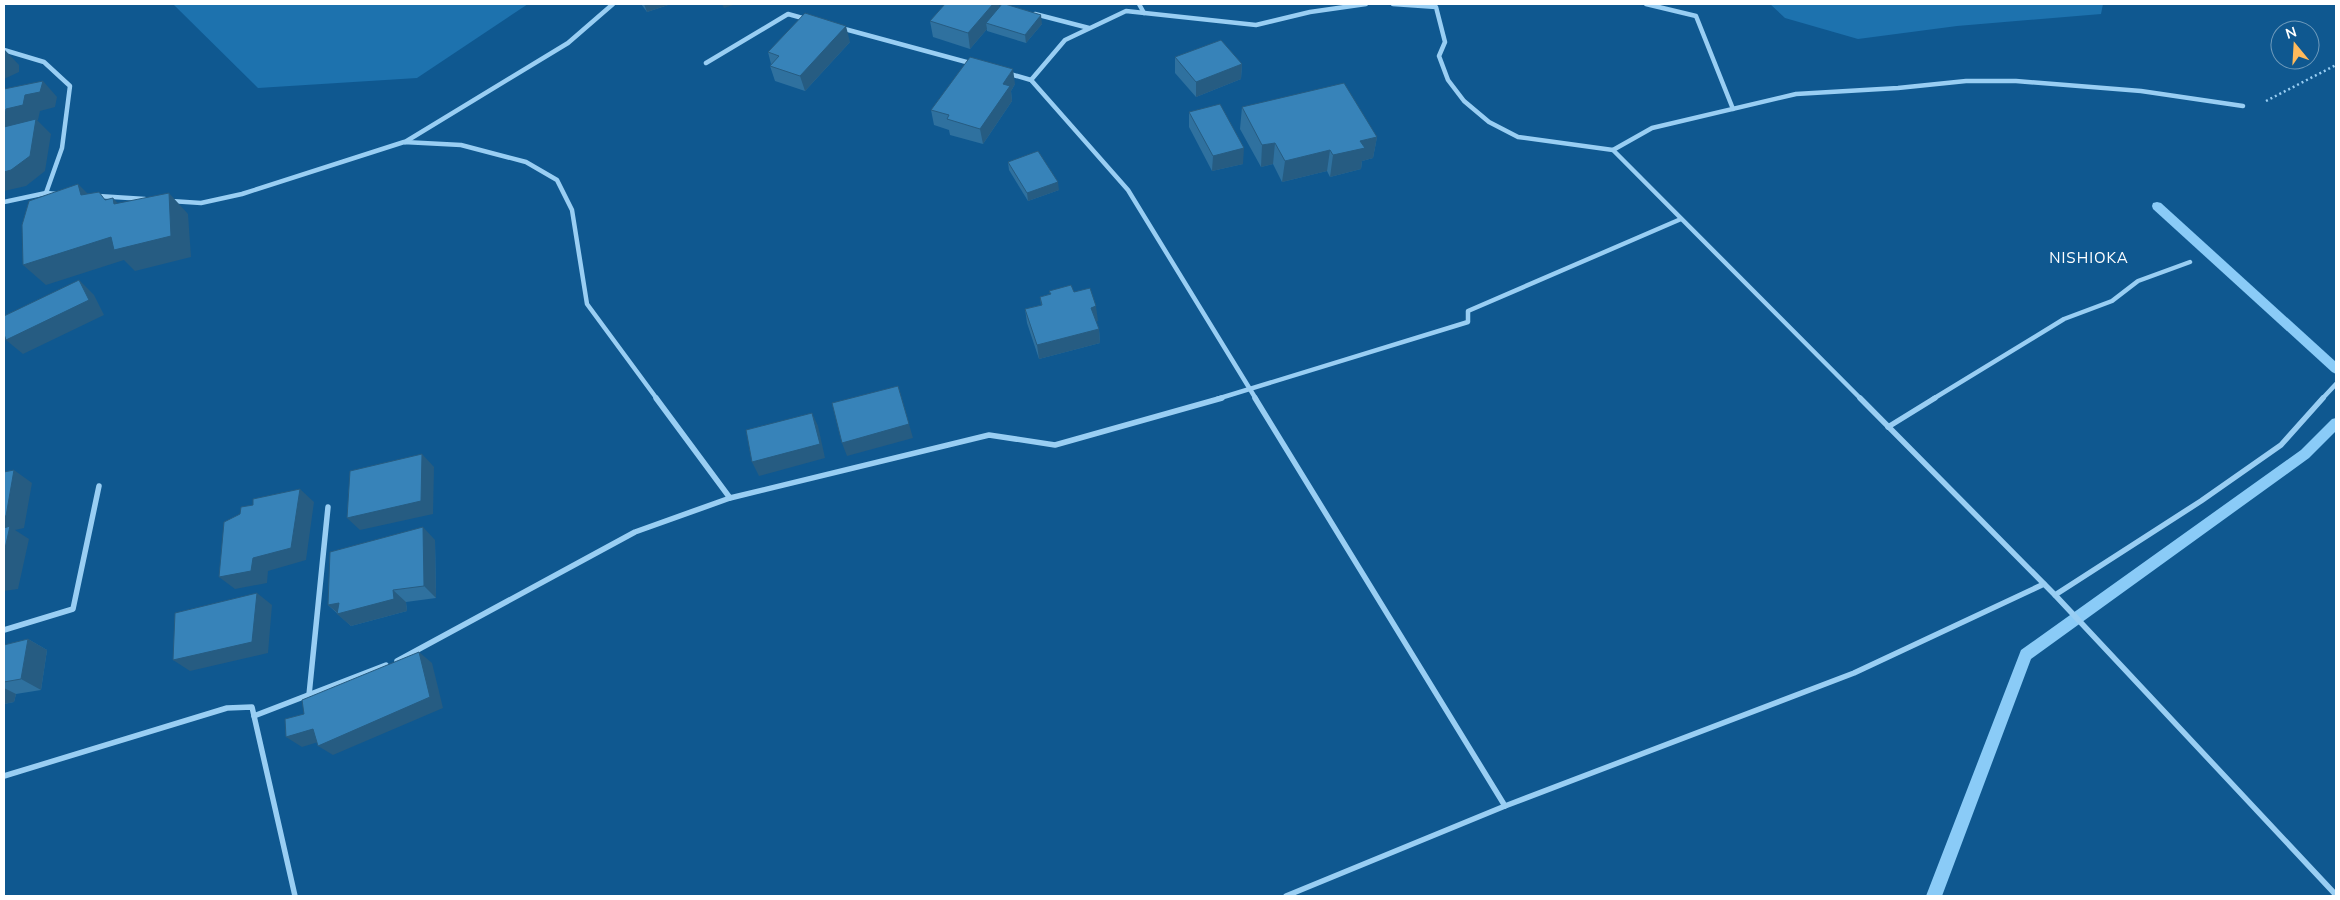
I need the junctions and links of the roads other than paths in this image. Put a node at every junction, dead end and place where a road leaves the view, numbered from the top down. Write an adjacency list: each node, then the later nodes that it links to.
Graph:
1 (612, 4): 18 (street)
2 (1140, 4): 6 (street)
3 (1366, 4): 6 (street)
4 (1393, 4): 19 (street)
5 (1646, 4): 17 (street)
6 (1144, 13): 10 (street)
7 (1033, 14): 10 (street)
8 (816, 21): 12 (street)
9 (834, 26): 13 (street)
10 (1089, 28): 15 (street)
11 (4, 50): 20 (street)
12 (706, 63)
13 (974, 65)
14 (1002, 72): 15 (street)
15 (1030, 80): 29 (street)
16 (2243, 106): 17 (street)
17 (1733, 109): 19 (street)
18 (404, 142): 24 (street); 32 (street)
19 (1613, 150): 26 (street)
20 (46, 193): 21 (street); 25 (street)
21 (65, 194)
22 (94, 196): 23 (street)
23 (152, 200)
24 (162, 200)
25 (4, 202)
26 (1681, 219): 29 (street); 30 (street)
27 (2190, 262): 30 (street)
28 (2336, 384): 35 (street)
29 (1252, 390): 32 (street); 40 (street)
30 (1888, 428): 34 (street)
31 (100, 486): 36 (street)
32 (730, 498): 37 (street)
33 (328, 506): 37 (street)
34 (2044, 584): 35 (street); 40 (street)
35 (2055, 595): 41 (street)
36 (4, 630)
37 (309, 695): 38 (street)
38 (254, 716): 39 (street); 42 (street)
39 (4, 776)
40 (1505, 806): 43 (street)
41 (2336, 895)
42 (294, 896)
43 (1286, 896)

